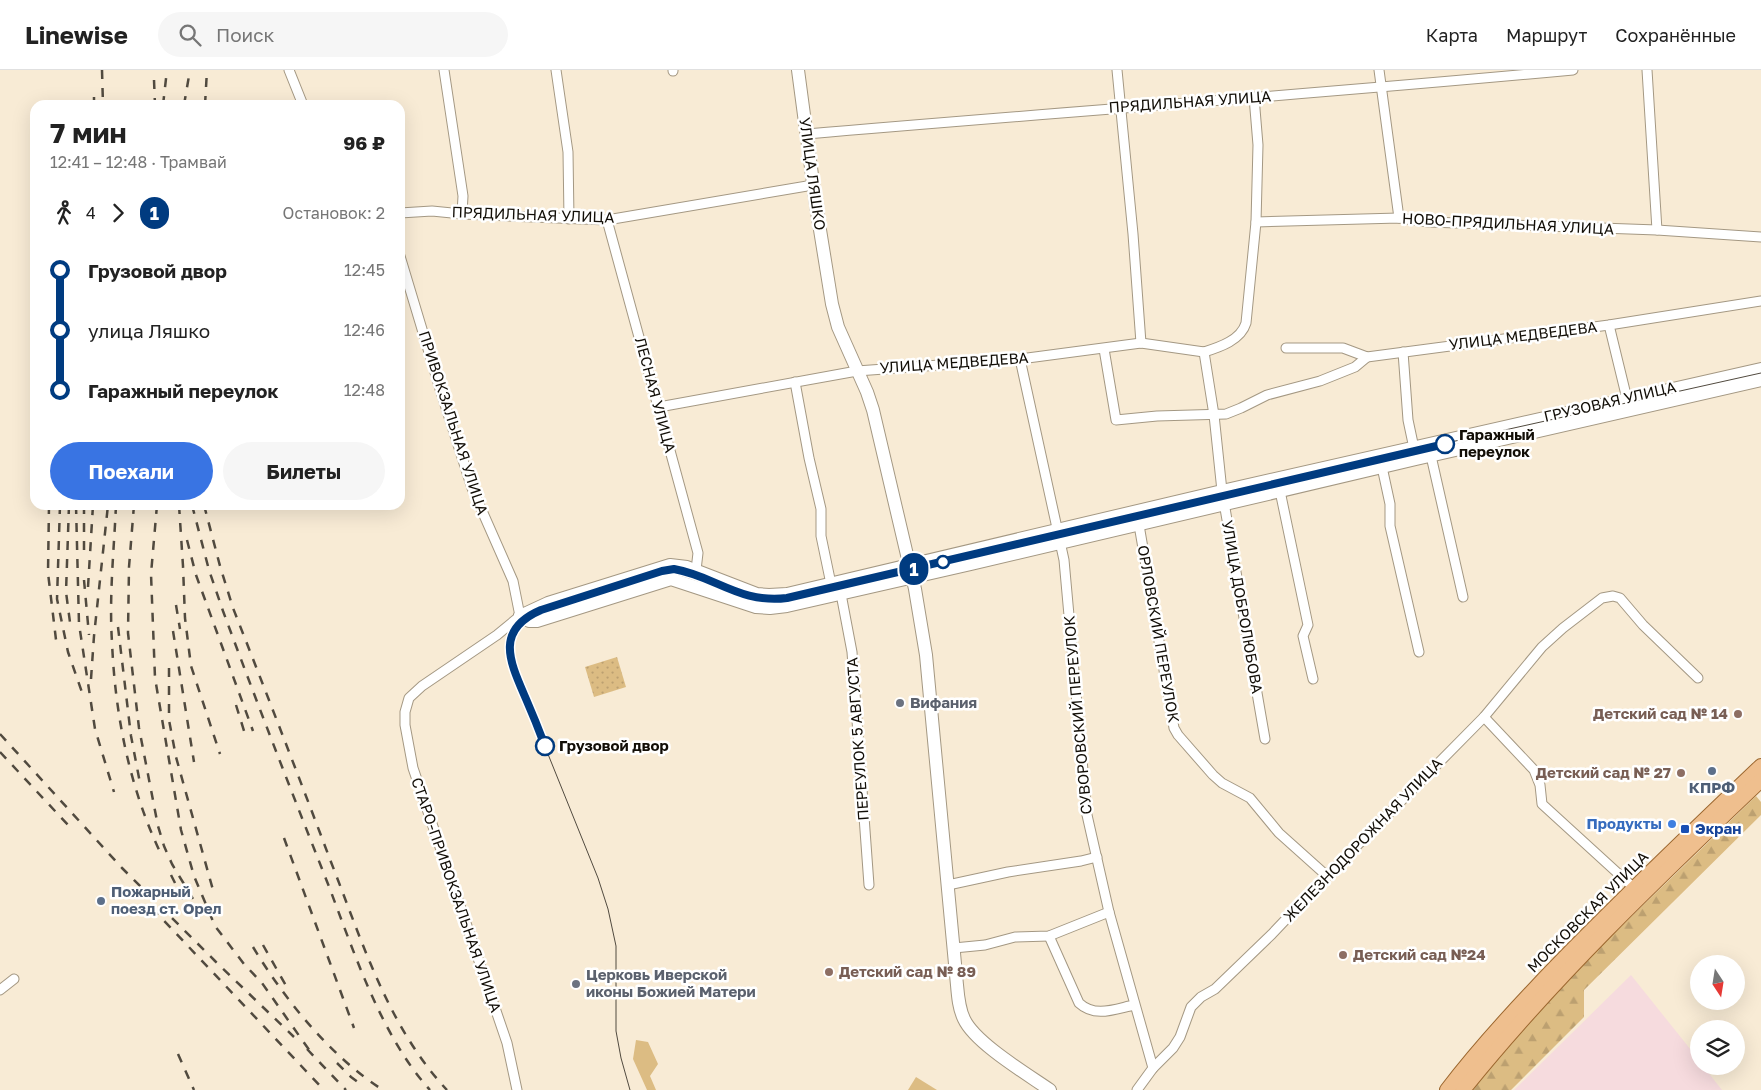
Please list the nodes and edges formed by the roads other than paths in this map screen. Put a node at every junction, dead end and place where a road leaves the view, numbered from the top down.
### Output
1 (289, 70) edge
2 (444, 70) edge
3 (556, 70) edge
4 (798, 70) edge
5 (1117, 70) edge
6 (1379, 70) edge
7 (1573, 70) edge
8 (1647, 70) edge
9 (1382, 88) junction
10 (1254, 97) junction
11 (301, 100) edge
12 (1120, 108) junction
13 (807, 134) junction
14 (813, 185) junction
15 (405, 213) edge
16 (462, 214) junction
17 (1399, 218) junction
18 (569, 219) junction
19 (607, 220) junction
20 (1256, 222) junction
21 (1657, 230) junction
22 (1761, 237) edge
23 (405, 273) edge
24 (1761, 301) edge
25 (1609, 325) junction
26 (1141, 344) junction
27 (1286, 348) dead end
28 (1104, 349) junction
29 (1204, 352) junction
30 (1403, 352) junction
31 (1367, 358) junction
32 (1020, 359) junction
33 (1761, 369) edge
34 (857, 371) junction
35 (1761, 380) edge
36 (795, 382) junction
37 (1628, 404) junction
38 (658, 407) junction
39 (1214, 415) junction
40 (1415, 453) junction
41 (1431, 456) junction
42 (1382, 467) junction
43 (1222, 490) junction
44 (1280, 491) junction
45 (1225, 504) junction
46 (1139, 525) junction
47 (1058, 529) junction
48 (1061, 543) junction
49 (696, 570) junction
50 (911, 572) junction
51 (831, 584) junction
52 (841, 594) junction
53 (1463, 597) dead end
54 (520, 616) junction
55 (1418, 652) dead end
56 (1698, 678) dead end
57 (1313, 679) dead end
58 (1484, 717) junction
59 (1265, 739) dead end
60 (1761, 766) edge
61 (1761, 780) edge
62 (1703, 828) junction
63 (1097, 857) junction
64 (1327, 876) junction
65 (869, 885) dead end
66 (948, 885) junction
67 (1634, 888) junction
68 (1109, 912) junction
69 (1049, 936) junction
70 (954, 948) junction
71 (14, 979) dead end
72 (0, 990) edge
73 (1134, 1004) junction
74 (1153, 1068) junction
75 (517, 1090) edge
76 (1050, 1090) edge
77 (1137, 1090) edge
78 (1447, 1090) edge
79 (1463, 1090) edge

1 - 11 street
2 - 16 street
3 - 18 street
4 - 13 street, УЛИЦА ЛЯШКО
5 - 12 street
6 - 9 street
7 - 9 street, ПРЯДИЛЬНАЯ УЛИЦА
8 - 21 street
9 - 10 street, ПРЯДИЛЬНАЯ УЛИЦА
9 - 17 street
10 - 12 street, ПРЯДИЛЬНАЯ УЛИЦА
10 - 20 street
12 - 13 street, ПРЯДИЛЬНАЯ УЛИЦА
12 - 26 street
13 - 14 street, УЛИЦА ЛЯШКО
14 - 19 street, ПРЯДИЛЬНАЯ УЛИЦА
14 - 34 street, УЛИЦА ЛЯШКО
15 - 16 street, ПРЯДИЛЬНАЯ УЛИЦА
16 - 18 street, ПРЯДИЛЬНАЯ УЛИЦА
17 - 20 street, НОВО-ПРЯДИЛЬНАЯ УЛИЦА
17 - 21 street, НОВО-ПРЯДИЛЬНАЯ УЛИЦА
18 - 19 street, ПРЯДИЛЬНАЯ УЛИЦА
19 - 38 street, ЛЕСНАЯ УЛИЦА
20 - 29 street
21 - 22 street, НОВО-ПРЯДИЛЬНАЯ УЛИЦА
23 - 54 street, ПРИВОКЗАЛЬНАЯ УЛИЦА
24 - 25 street, УЛИЦА МЕДВЕДЕВА
25 - 30 street, УЛИЦА МЕДВЕДЕВА
25 - 37 street
26 - 28 street, УЛИЦА МЕДВЕДЕВА
26 - 29 street, УЛИЦА МЕДВЕДЕВА
27 - 31 street
28 - 32 street, УЛИЦА МЕДВЕДЕВА
28 - 39 street
29 - 39 street, УЛИЦА ДОБРОЛЮБОВА
30 - 31 street, УЛИЦА МЕДВЕДЕВА
30 - 40 street
31 - 39 street
32 - 34 street, УЛИЦА МЕДВЕДЕВА
32 - 47 street, СУВОРОВСКИЙ ПЕРЕУЛОК
33 - 37 street, ГРУЗОВАЯ УЛИЦА
34 - 36 street, УЛИЦА МЕДВЕДЕВА
34 - 50 street, УЛИЦА ЛЯШКО
35 - 37 street, ГРУЗОВАЯ УЛИЦА
36 - 38 street, УЛИЦА МЕДВЕДЕВА
36 - 51 street
37 - 40 street, ГРУЗОВАЯ УЛИЦА
37 - 41 street, ГРУЗОВАЯ УЛИЦА
38 - 49 street, ЛЕСНАЯ УЛИЦА
39 - 43 street, УЛИЦА ДОБРОЛЮБОВА
40 - 41 street, ГРУЗОВАЯ УЛИЦА
40 - 42 street, ГРУЗОВАЯ УЛИЦА
40 - 43 street, ГРУЗОВАЯ УЛИЦА
41 - 53 street
42 - 44 street, ГРУЗОВАЯ УЛИЦА
42 - 55 street
43 - 45 street, УЛИЦА ДОБРОЛЮБОВА
43 - 47 street, ГРУЗОВАЯ УЛИЦА
44 - 45 street, ГРУЗОВАЯ УЛИЦА
44 - 57 street
45 - 46 street, ГРУЗОВАЯ УЛИЦА
45 - 59 street, УЛИЦА ДОБРОЛЮБОВА
46 - 48 street, ГРУЗОВАЯ УЛИЦА
46 - 64 street, ОРЛОВСКИЙ ПЕРЕУЛОК
47 - 48 street, СУВОРОВСКИЙ ПЕРЕУЛОК
47 - 50 street, ГРУЗОВАЯ УЛИЦА
48 - 50 street, ГРУЗОВАЯ УЛИЦА
48 - 63 street, СУВОРОВСКИЙ ПЕРЕУЛОК
49 - 51 street, ГРУЗОВАЯ УЛИЦА
49 - 54 street, ГРУЗОВАЯ УЛИЦА
50 - 51 street, ГРУЗОВАЯ УЛИЦА
50 - 52 street, ГРУЗОВАЯ УЛИЦА
50 - 66 street, УЛИЦА ЛЯШКО
52 - 54 street, ГРУЗОВАЯ УЛИЦА
52 - 65 street, ПЕРЕУЛОК 5 АВГУСТА
54 - 75 street, СТАРО-ПРИВОКЗАЛЬНАЯ УЛИЦА
56 - 58 street, ЖЕЛЕЗНОДОРОЖНАЯ УЛИЦА
58 - 64 street, ЖЕЛЕЗНОДОРОЖНАЯ УЛИЦА
58 - 67 street
60 - 62 main road, МОСКОВСКАЯ УЛИЦА
61 - 62 main road, МОСКОВСКАЯ УЛИЦА
62 - 67 main road, МОСКОВСКАЯ УЛИЦА
62 - 79 main road, МОСКОВСКАЯ УЛИЦА
63 - 66 street
63 - 68 street, СУВОРОВСКИЙ ПЕРЕУЛОК
64 - 74 street, ЖЕЛЕЗНОДОРОЖНАЯ УЛИЦА
66 - 70 street, УЛИЦА ЛЯШКО
67 - 78 main road, МОСКОВСКАЯ УЛИЦА
68 - 69 street
68 - 73 street, СУВОРОВСКИЙ ПЕРЕУЛОК
69 - 70 street
69 - 73 street
70 - 76 street, УЛИЦА ЛЯШКО
71 - 72 street
73 - 74 street, СУВОРОВСКИЙ ПЕРЕУЛОК
74 - 77 street, ЖЕЛЕЗНОДОРОЖНАЯ УЛИЦА

